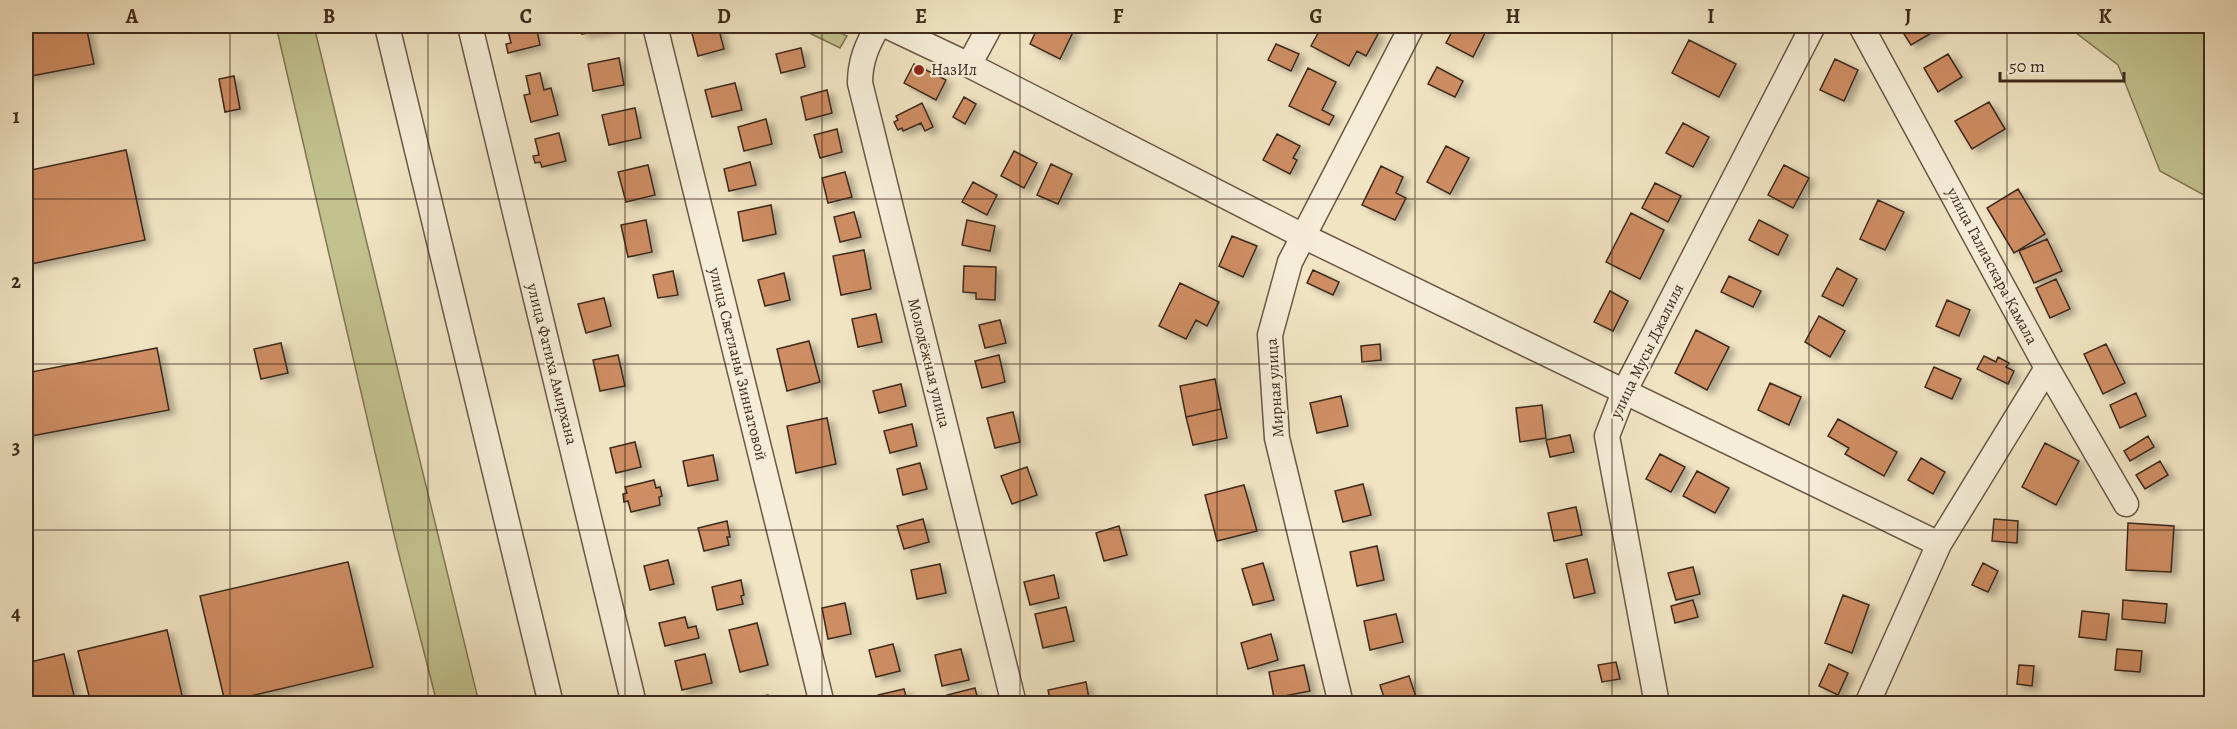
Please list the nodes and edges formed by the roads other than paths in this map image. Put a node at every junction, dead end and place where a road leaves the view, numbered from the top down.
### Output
1 (387, 26) edge
2 (470, 26) edge
3 (655, 26) edge
4 (878, 26) edge
5 (887, 26) edge
6 (990, 26) edge
7 (1412, 26) edge
8 (1813, 26) edge
9 (1861, 26) edge
10 (969, 65) junction
11 (1303, 236) junction
12 (2047, 368) junction
13 (1624, 392) junction
14 (2126, 504) dead end
15 (1939, 544) junction
16 (551, 704) edge
17 (634, 704) edge
18 (822, 704) edge
19 (1014, 704) edge
20 (1341, 704) edge
21 (1657, 704) edge
22 (1867, 704) edge

1 - 16 street
2 - 17 street, улица Фатиха Амирхана
3 - 18 street, улица Светланы Зиннатовой
4 - 19 street, Молодёжная улица
5 - 10 street
6 - 10 street
7 - 11 street, Мирная улица
8 - 13 street, улица Мусы Джалиля
9 - 12 street, улица Галиаскара Камала
10 - 11 street
11 - 13 street
11 - 20 street, Мирная улица
12 - 14 street, улица Галиаскара Камала
12 - 15 street
13 - 15 street
13 - 21 street, улица Мусы Джалиля
15 - 22 street

